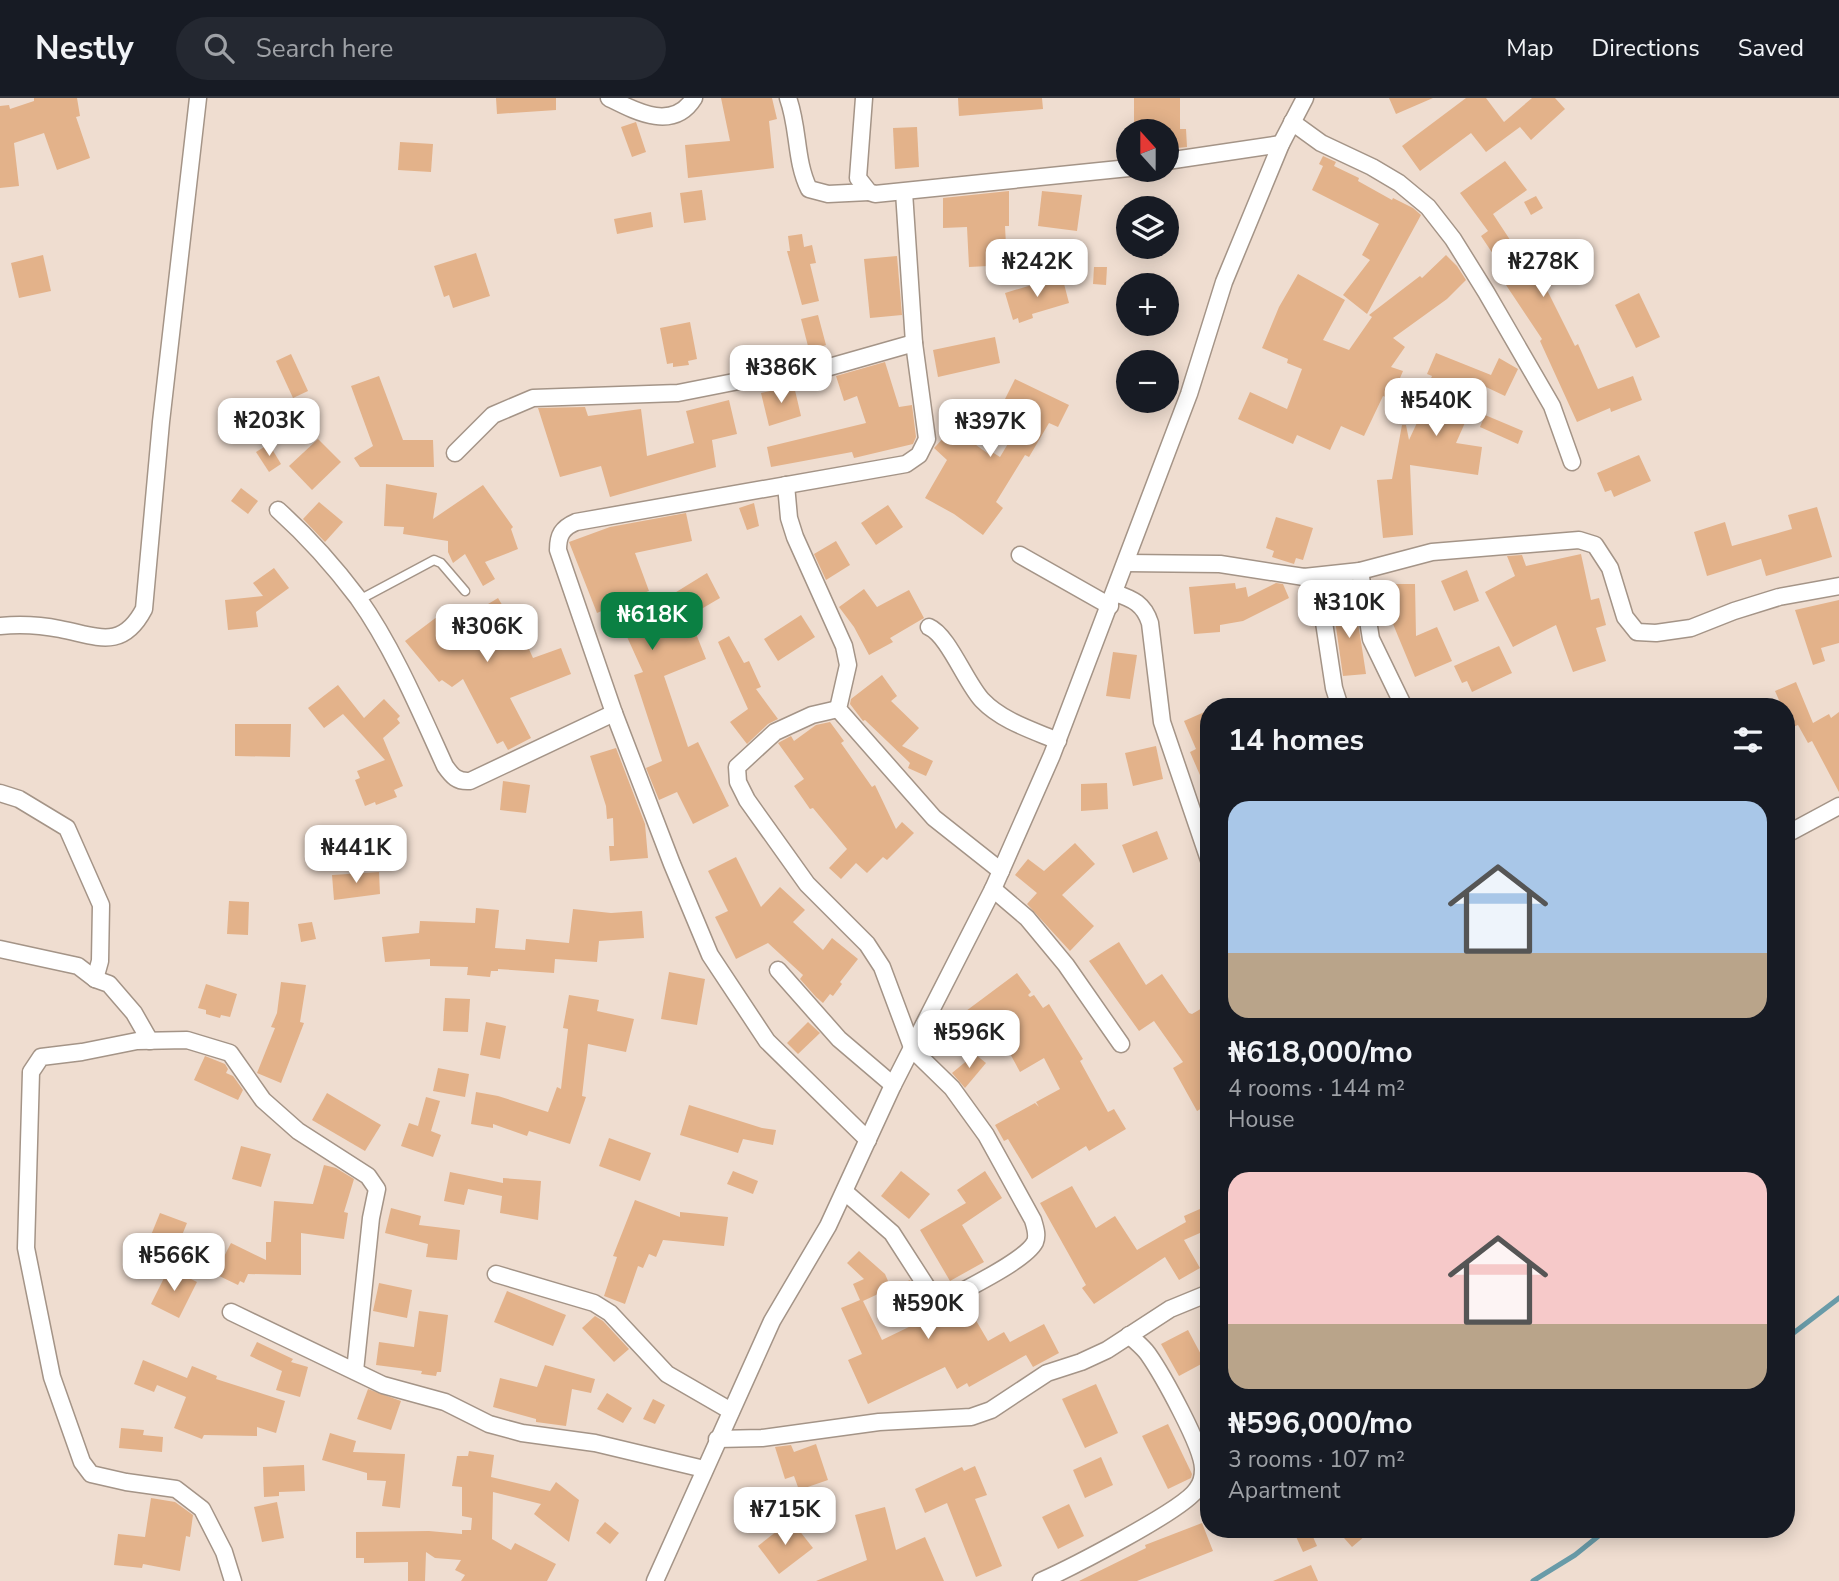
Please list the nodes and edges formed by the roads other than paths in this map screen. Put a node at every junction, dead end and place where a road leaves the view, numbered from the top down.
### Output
1 (198, 98) edge
2 (609, 98) edge
3 (694, 98) edge
4 (788, 98) edge
5 (864, 98) edge
6 (1305, 98) edge
7 (1292, 122) junction
8 (1281, 144) junction
9 (1180, 159) edge
10 (1116, 170) edge
11 (869, 192) junction
12 (904, 192) junction
13 (914, 343) junction
14 (455, 453) dead end
15 (1573, 462) dead end
16 (786, 485) junction
17 (278, 510) dead end
18 (1020, 555) dead end
19 (1126, 563) junction
20 (1360, 570) junction
21 (1304, 577) junction
22 (1839, 586) edge
23 (465, 591) dead end
24 (1112, 599) junction
25 (359, 600) junction
26 (0, 626) edge
27 (929, 627) dead end
28 (1337, 698) edge
29 (1400, 698) edge
30 (838, 709) junction
31 (614, 713) junction
32 (1058, 741) junction
33 (0, 793) edge
34 (1839, 806) edge
35 (1200, 830) edge
36 (1795, 830) edge
37 (1001, 871) junction
38 (993, 889) junction
39 (0, 949) edge
40 (778, 970) dead end
41 (95, 979) junction
42 (150, 1041) junction
43 (1121, 1044) dead end
44 (912, 1050) junction
45 (893, 1085) junction
46 (868, 1140) junction
47 (845, 1192) junction
48 (496, 1274) dead end
49 (1200, 1297) edge
50 (231, 1312) dead end
51 (1129, 1335) junction
52 (355, 1371) junction
53 (731, 1410) junction
54 (717, 1440) junction
55 (1200, 1454) edge
56 (704, 1469) junction
57 (1200, 1483) edge
58 (1045, 1580) edge
59 (233, 1581) edge
60 (655, 1581) edge

1 - 26 street
2 - 3 street
4 - 11 street
5 - 11 street
6 - 7 street
7 - 8 street
7 - 15 street
8 - 9 street
8 - 19 street
10 - 12 street
11 - 12 street
12 - 13 street
13 - 14 street
13 - 16 street
16 - 30 street
16 - 31 street
17 - 25 street
18 - 24 street
19 - 21 street
19 - 24 street
20 - 21 street
20 - 22 street
20 - 29 street
21 - 28 street
23 - 25 lane
24 - 32 street
24 - 35 street
25 - 31 street
27 - 32 street
30 - 37 street
30 - 44 street
31 - 46 street
32 - 37 street
33 - 41 street
34 - 36 street
37 - 38 street
38 - 43 street
38 - 44 street
39 - 41 street
40 - 45 street
41 - 42 street
42 - 52 street
42 - 59 street
44 - 45 street
44 - 47 street
45 - 46 street
46 - 47 street
47 - 53 street
48 - 53 street
49 - 51 street
50 - 52 street
51 - 54 street
51 - 55 street
52 - 56 street
53 - 54 street
54 - 56 street
56 - 60 street
57 - 58 street

